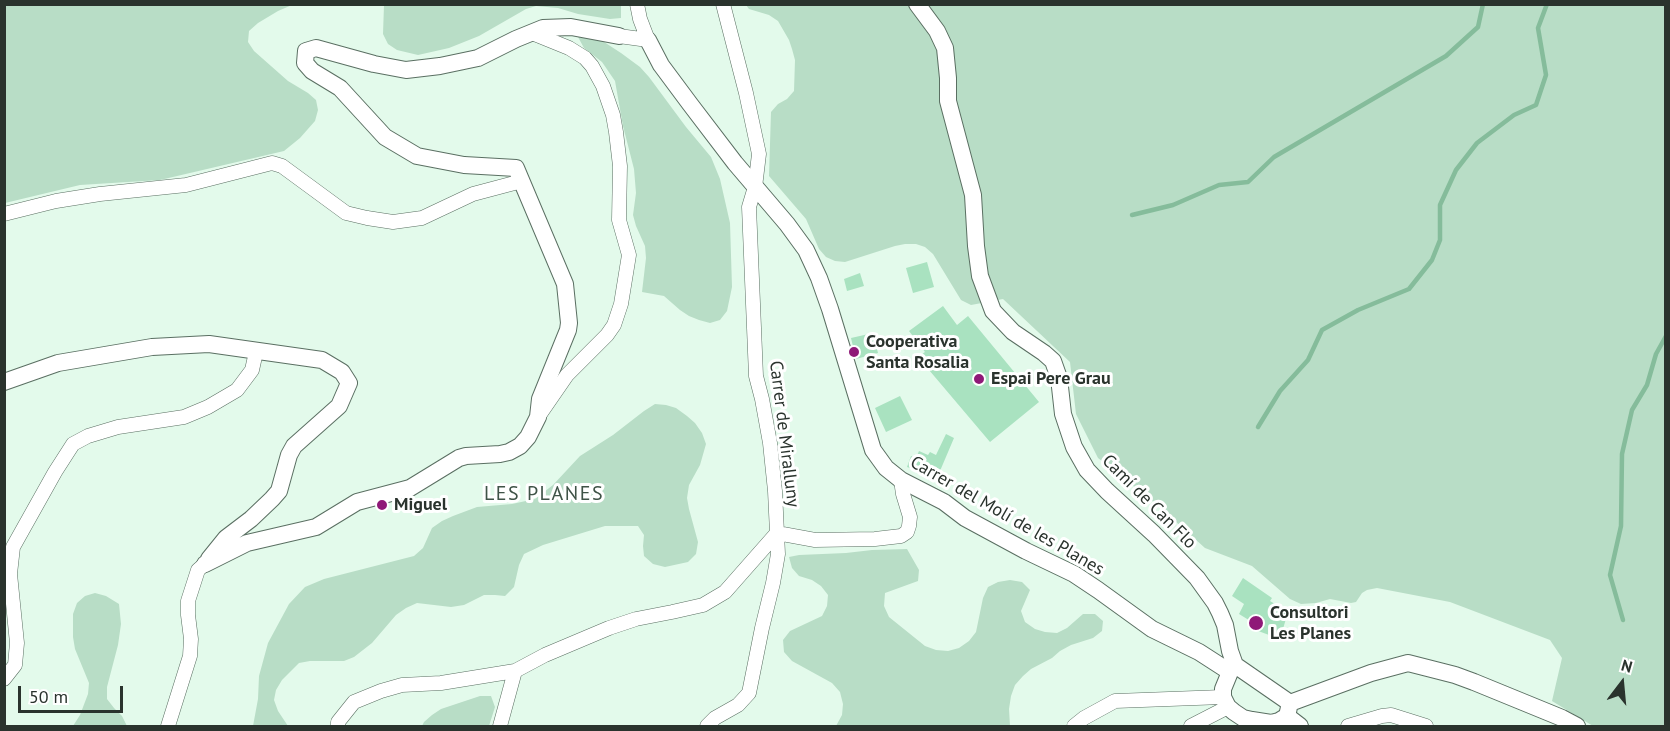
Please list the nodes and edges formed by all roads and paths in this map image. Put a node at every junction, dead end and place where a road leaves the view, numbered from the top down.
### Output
1 (637, 4) edge
2 (723, 4) edge
3 (917, 4) edge
4 (532, 33) junction
5 (619, 36) joint
6 (648, 40) junction
7 (522, 181) junction
8 (754, 191) junction
9 (4, 213) edge
10 (256, 352) junction
11 (4, 382) edge
12 (538, 417) junction
13 (901, 480) junction
14 (777, 533) junction
15 (205, 564) junction
16 (1233, 669) junction
17 (514, 671) junction
18 (4, 679) edge
19 (1225, 702) junction
20 (1280, 717) edge
21 (168, 726) edge
22 (338, 726) edge
23 (500, 726) edge
24 (707, 726) edge
25 (1074, 726) edge
26 (1191, 726) edge
27 (1300, 726) edge
28 (1348, 726) edge
29 (1426, 726) edge
30 (1577, 726) edge

1 - 6 street
2 - 8 street, Carrer de Miralluny
3 - 16 street, Camí de Can Flo
4 - 5 street
4 - 7 street
4 - 12 street
5 - 6 street
6 - 8 street, Carrer del Molí de les Planes
7 - 9 street
7 - 12 street
8 - 13 street, Carrer del Molí de les Planes
8 - 14 street, Carrer de Miralluny
10 - 11 street
10 - 15 street
10 - 18 street
12 - 15 street
13 - 14 street
13 - 16 street, Carrer del Molí de les Planes
14 - 17 street
14 - 24 street, Carrer de Miralluny
15 - 21 street
16 - 19 street
16 - 20 street, Carrer del Molí de les Planes
17 - 22 street
17 - 23 street
19 - 20 street
19 - 25 street
19 - 26 street
20 - 27 street, Carrer del Molí de les Planes
20 - 30 street
28 - 29 street

